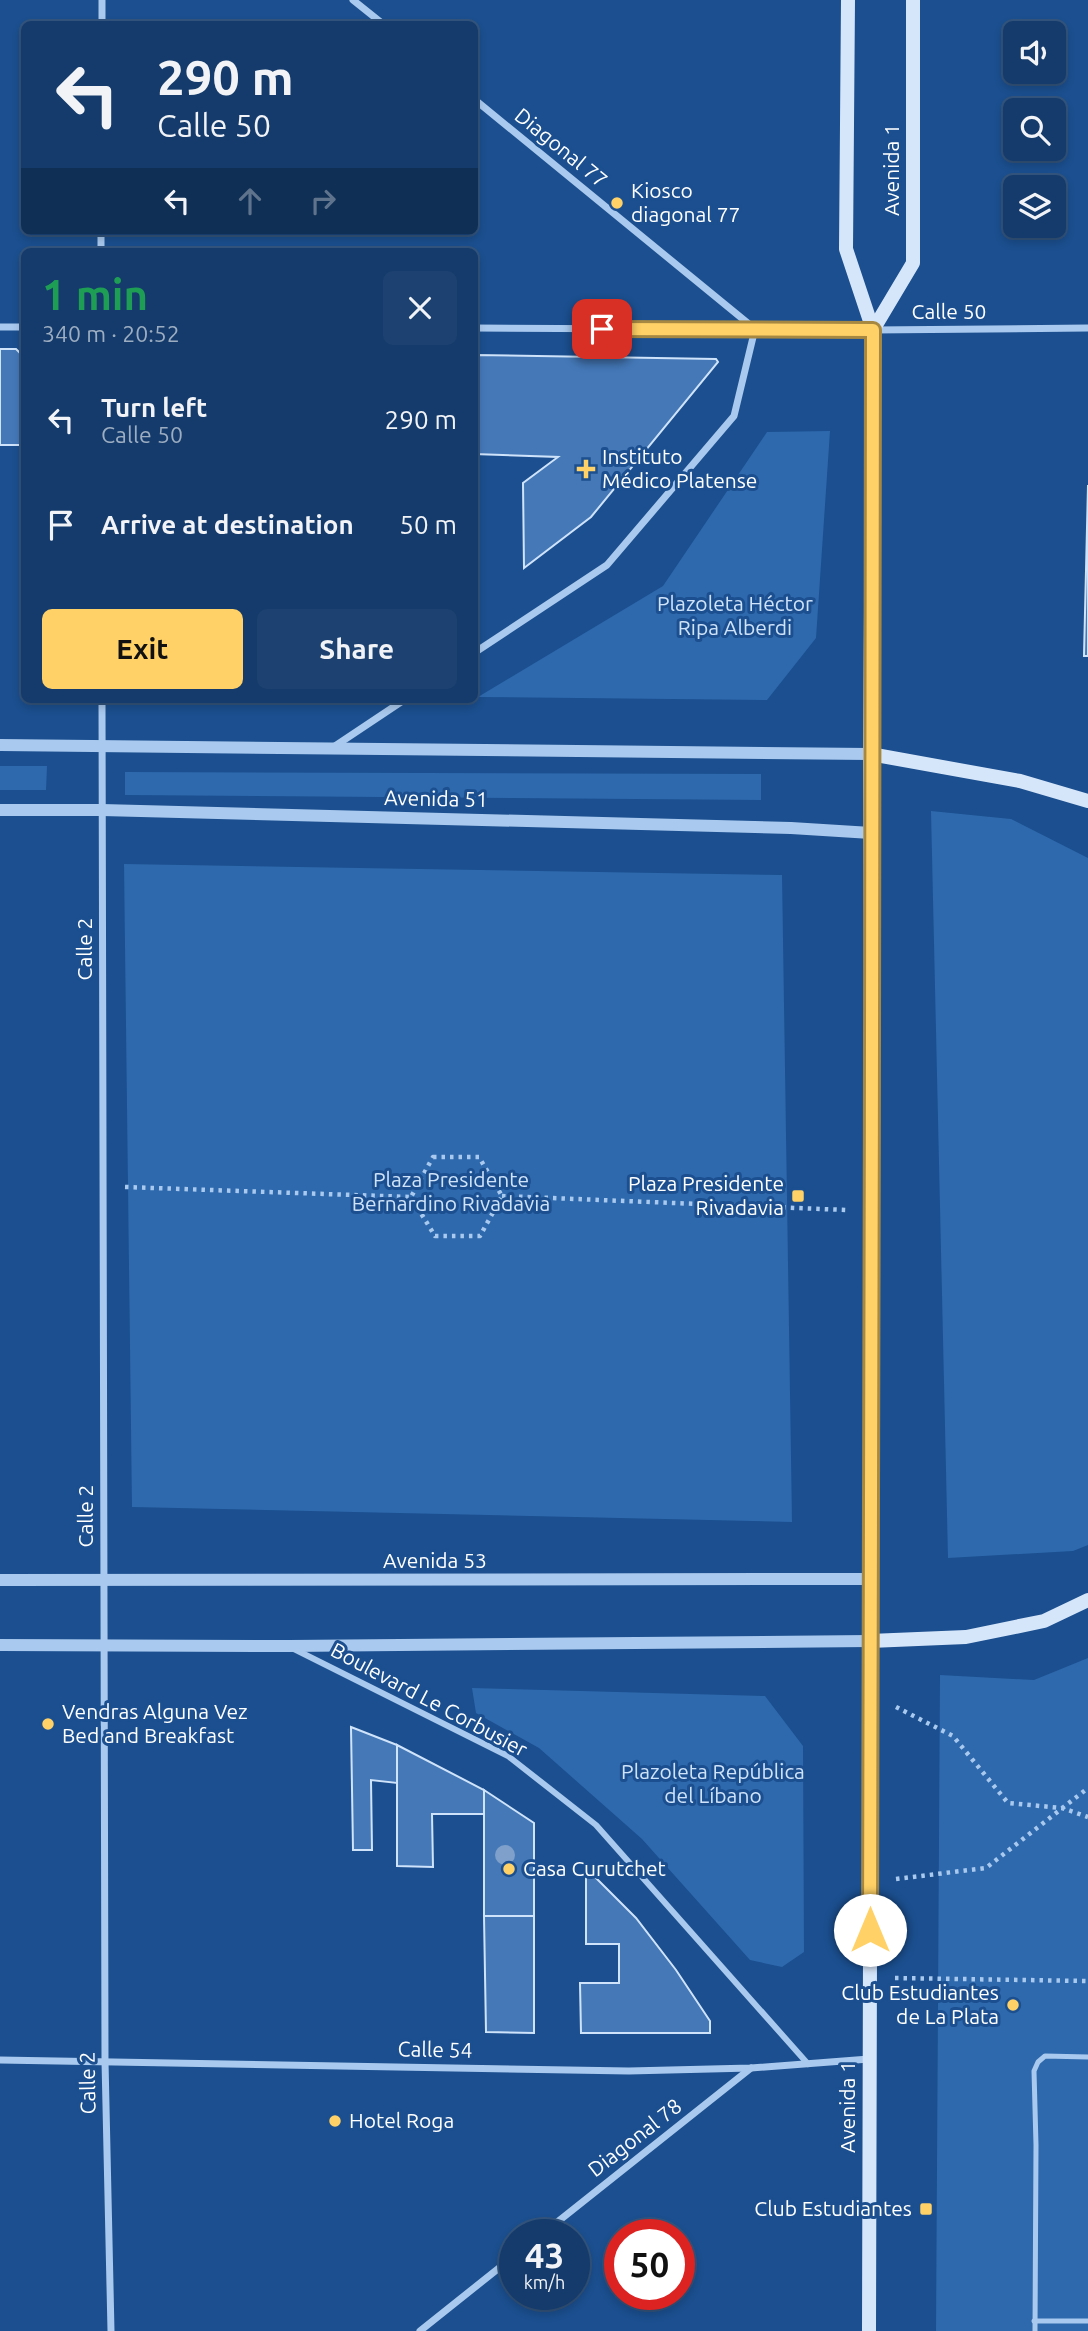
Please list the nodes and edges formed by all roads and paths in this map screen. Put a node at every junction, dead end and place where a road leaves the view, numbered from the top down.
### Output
1 (102, 0) edge
2 (353, 0) edge
3 (848, 0) edge
4 (913, 0) edge
5 (102, 21) edge
6 (379, 21) edge
7 (478, 102) edge
8 (0, 327) edge
9 (21, 327) edge
10 (478, 328) edge
11 (1088, 328) edge
12 (755, 329) junction
13 (873, 330) junction
14 (478, 650) edge
15 (102, 703) edge
16 (400, 703) edge
17 (0, 745) edge
18 (102, 746) junction
19 (331, 749) junction
20 (870, 754) junction
21 (1088, 802) edge
22 (0, 810) edge
23 (102, 810) junction
24 (871, 833) junction
25 (103, 1186) junction
26 (502, 1196) junction
27 (411, 1197) junction
28 (872, 1211) junction
29 (870, 1579) junction
30 (0, 1580) edge
31 (104, 1581) junction
32 (1088, 1600) edge
33 (870, 1640) junction
34 (0, 1645) edge
35 (104, 1645) junction
36 (289, 1646) junction
37 (870, 1694) junction
38 (1088, 1788) edge
39 (1062, 1808) junction
40 (1088, 1817) edge
41 (870, 1882) junction
42 (870, 1978) junction
43 (1088, 1981) edge
44 (1088, 2056) edge
45 (869, 2059) junction
46 (0, 2060) edge
47 (105, 2061) junction
48 (808, 2064) junction
49 (751, 2068) junction
50 (561, 2219) edge
51 (499, 2268) edge
52 (1034, 2321) junction
53 (1088, 2321) edge
54 (111, 2331) edge
55 (420, 2331) edge
56 (869, 2331) edge
57 (1035, 2331) edge

1 - 5 street
2 - 6 street
3 - 13 main road, Avenida 1
4 - 13 main road, Avenida 1
7 - 12 street, Diagonal 77
8 - 9 street
10 - 12 street, Calle 50
11 - 13 street, Calle 50
12 - 13 street, Calle 50
12 - 14 street
13 - 20 main road, Avenida 1
15 - 18 street, Calle 2
16 - 19 street
17 - 18 street
18 - 19 street
18 - 23 street, Calle 2
19 - 20 street
20 - 21 main road
20 - 24 main road, Avenida 1
22 - 23 street, Avenida 51
23 - 24 street, Avenida 51
23 - 25 street, Calle 2
24 - 28 main road, Avenida 1
25 - 27 path
25 - 31 street, Calle 2
26 - 27 path
26 - 27 path
26 - 28 path
28 - 29 main road, Avenida 1
29 - 31 street, Avenida 53
29 - 33 main road, Avenida 1
30 - 31 street, Avenida 53
31 - 35 street, Calle 2
32 - 33 main road
33 - 36 street
33 - 37 main road, Avenida 1
34 - 35 street
35 - 36 street
35 - 47 street, Calle 2
36 - 48 street, Boulevard Le Corbusier
37 - 39 path
37 - 41 main road, Avenida 1
38 - 39 path
39 - 40 path
39 - 41 path
41 - 42 main road, Avenida 1
42 - 43 path
42 - 45 main road, Avenida 1
44 - 52 lane
45 - 48 street, Calle 54
45 - 56 main road, Avenida 1
46 - 47 street, Calle 54
47 - 49 street, Calle 54
47 - 54 street, Calle 2
48 - 49 street, Calle 54
49 - 50 street, Diagonal 78
51 - 55 street
52 - 53 lane
52 - 57 lane

